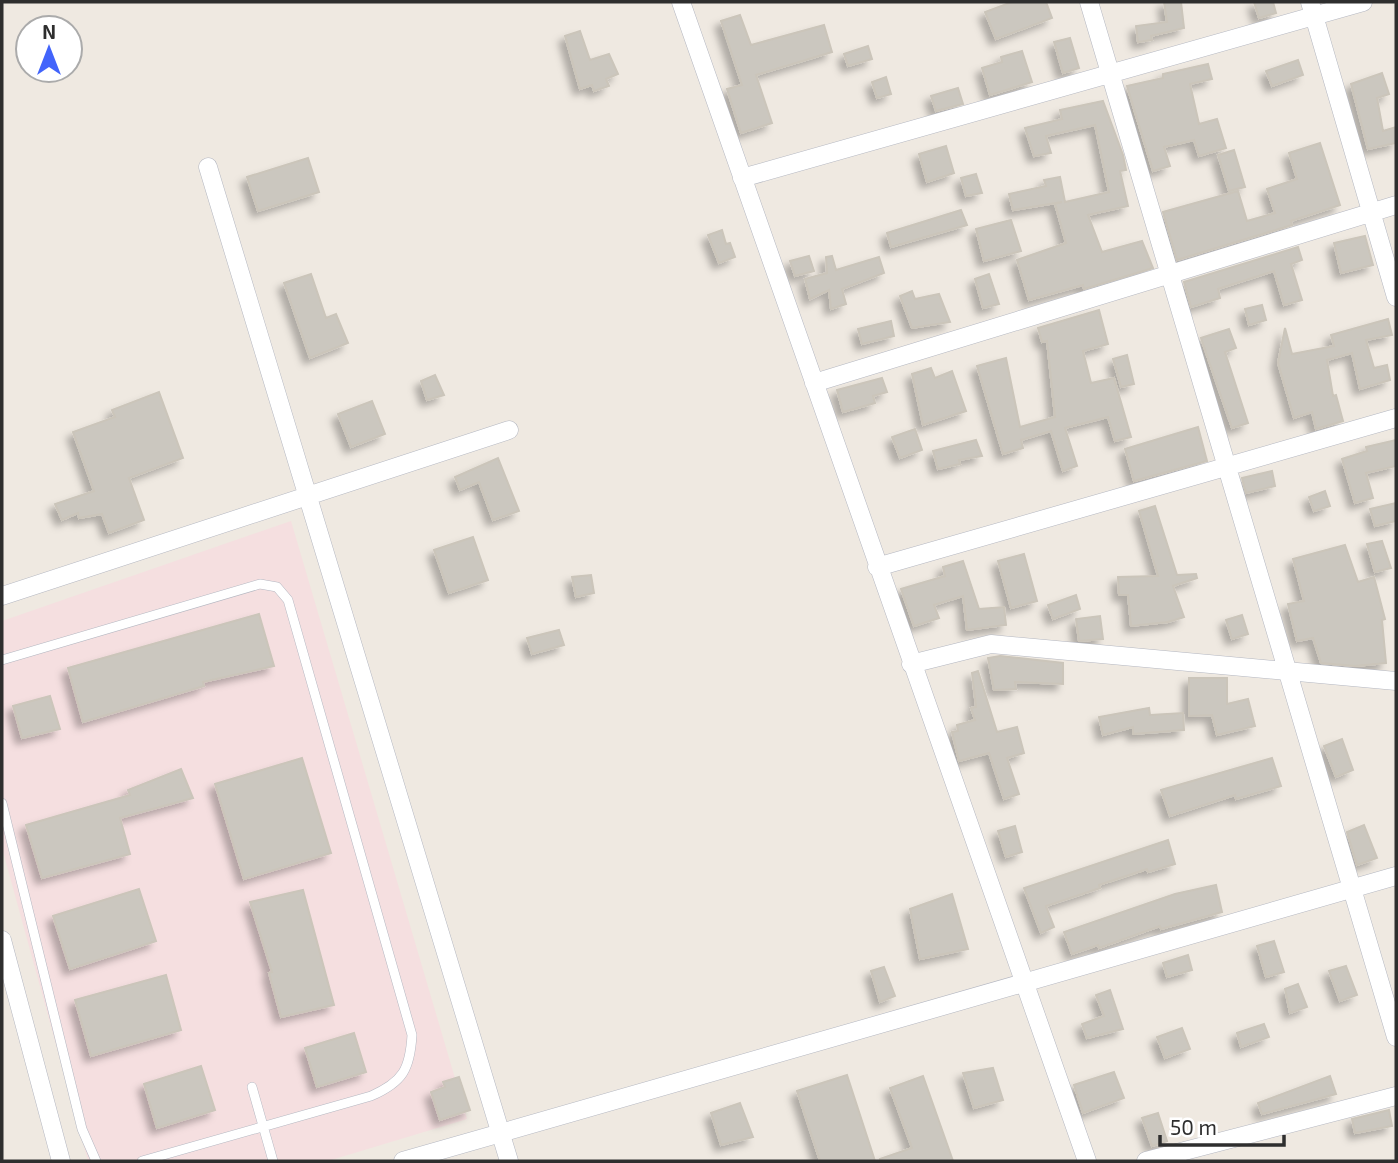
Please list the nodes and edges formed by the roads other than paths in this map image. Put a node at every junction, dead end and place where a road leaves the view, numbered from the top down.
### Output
1 (681, 2) edge
2 (1089, 2) edge
3 (1363, 2) edge
4 (1312, 9) edge
5 (1110, 74) junction
6 (208, 167) dead end
7 (742, 178) junction
8 (1396, 205) edge
9 (1372, 212) junction
10 (1170, 274) junction
11 (1396, 297) edge
12 (814, 383) junction
13 (1396, 418) edge
14 (509, 430) dead end
15 (1227, 467) junction
16 (307, 496) junction
17 (877, 567) junction
18 (2, 596) edge
19 (2, 660) edge
20 (911, 664) junction
21 (1287, 670) junction
22 (1396, 681) edge
23 (2, 803) edge
24 (1396, 876) edge
25 (1352, 889) junction
26 (2, 940) edge
27 (1023, 984) junction
28 (1396, 1037) edge
29 (252, 1087) dead end
30 (1396, 1096) edge
31 (263, 1127) junction
32 (500, 1133) junction
33 (61, 1161) edge
34 (96, 1161) edge
35 (142, 1161) edge
36 (273, 1161) edge
37 (403, 1161) edge
38 (509, 1161) edge
39 (1087, 1161) edge
40 (1146, 1161) edge

1 - 7 street
2 - 5 street
3 - 4 street
4 - 5 street
4 - 9 street
5 - 7 street
5 - 10 street
6 - 16 street
7 - 12 street
8 - 9 street
9 - 10 street
9 - 11 street
10 - 12 street
10 - 15 street
12 - 17 street
13 - 15 street
14 - 16 street
15 - 17 street
15 - 21 street
16 - 18 street
16 - 32 street
17 - 20 street
19 - 31 lane
20 - 21 street
20 - 27 street
21 - 22 street
21 - 25 street
23 - 34 lane
24 - 25 street
25 - 27 street
25 - 28 street
26 - 33 street
27 - 32 street
27 - 39 street
29 - 31 lane
30 - 40 street
31 - 35 lane
31 - 36 lane
32 - 37 street
32 - 38 street

